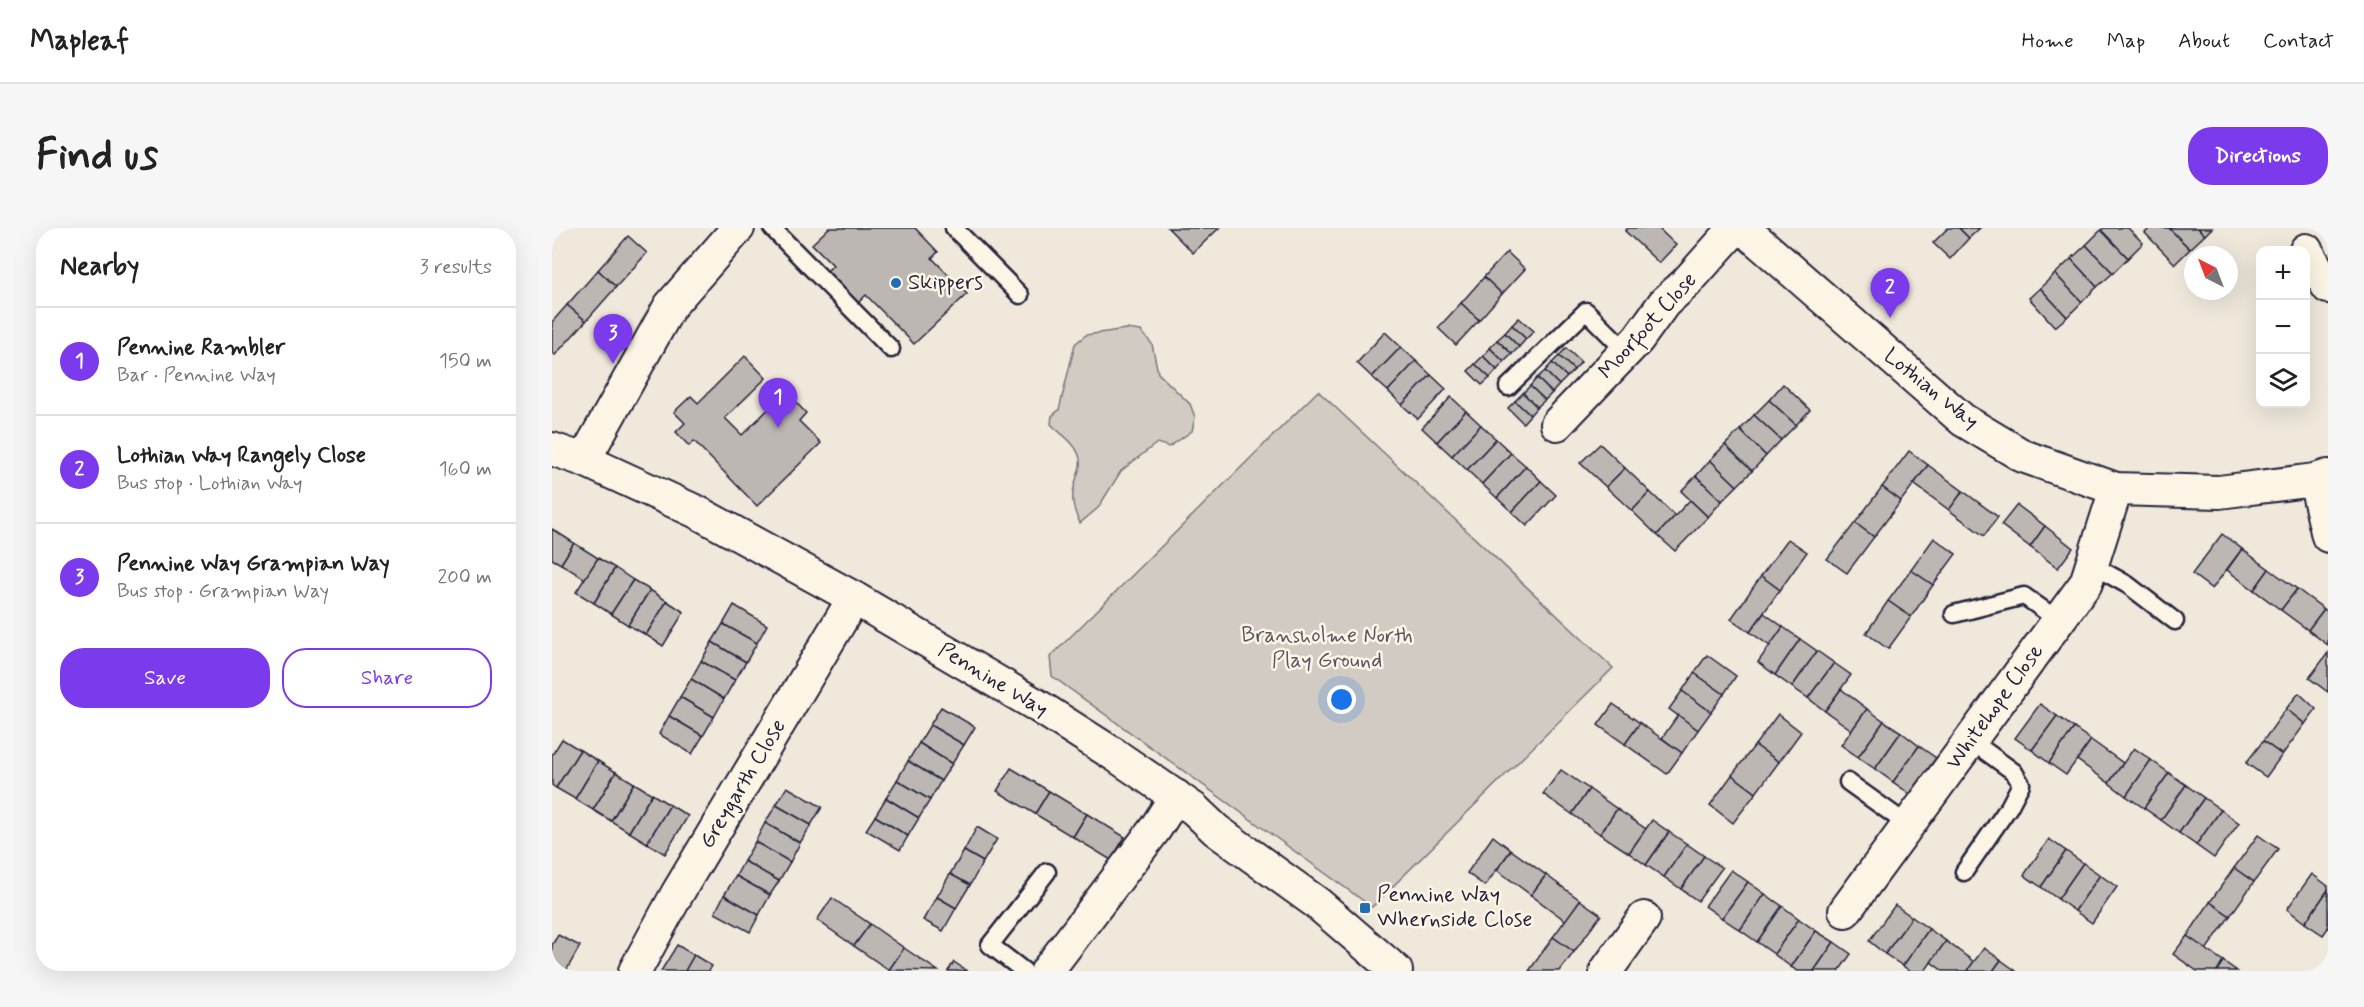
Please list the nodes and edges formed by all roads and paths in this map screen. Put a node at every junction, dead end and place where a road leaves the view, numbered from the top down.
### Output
1 (738, 228) edge
2 (772, 228) edge
3 (954, 228) edge
4 (1741, 228) edge
5 (2310, 257) edge
6 (2328, 287) edge
7 (1020, 295) dead end
8 (891, 349) dead end
9 (1626, 352) junction
10 (1508, 387) dead end
11 (1557, 424) dead end
12 (552, 449) edge
13 (584, 460) junction
14 (2322, 478) edge
15 (2115, 489) junction
16 (2328, 536) edge
17 (2092, 565) junction
18 (854, 598) junction
19 (1954, 614) dead end
20 (2058, 620) junction
21 (2175, 621) dead end
22 (1970, 740) junction
23 (1848, 782) dead end
24 (1176, 796) junction
25 (1908, 825) junction
26 (1047, 872) dead end
27 (1964, 872) dead end
28 (1845, 911) dead end
29 (1644, 918) dead end
30 (634, 971) edge
31 (1024, 971) edge
32 (1047, 971) edge
33 (1396, 971) edge
34 (1606, 971) edge

1 - 13 street
2 - 8 lane
3 - 7 lane
4 - 9 street, Moorfoot Close
4 - 15 street, Lothian Way
5 - 6 street
9 - 10 lane
9 - 11 street, Moorfoot Close
12 - 13 street, Pennine Way
13 - 18 street, Pennine Way
14 - 15 street, Lothian Way
14 - 16 street
15 - 17 street, Whitehope Close
17 - 20 street, Whitehope Close
17 - 21 lane
18 - 24 street, Pennine Way
18 - 30 street, Greygarth Close
19 - 20 lane
20 - 22 street, Whitehope Close
22 - 25 street, Whitehope Close
22 - 27 lane
23 - 25 lane
24 - 32 street
24 - 33 street, Pennine Way
25 - 28 street, Whitehope Close
26 - 31 lane
29 - 34 street

